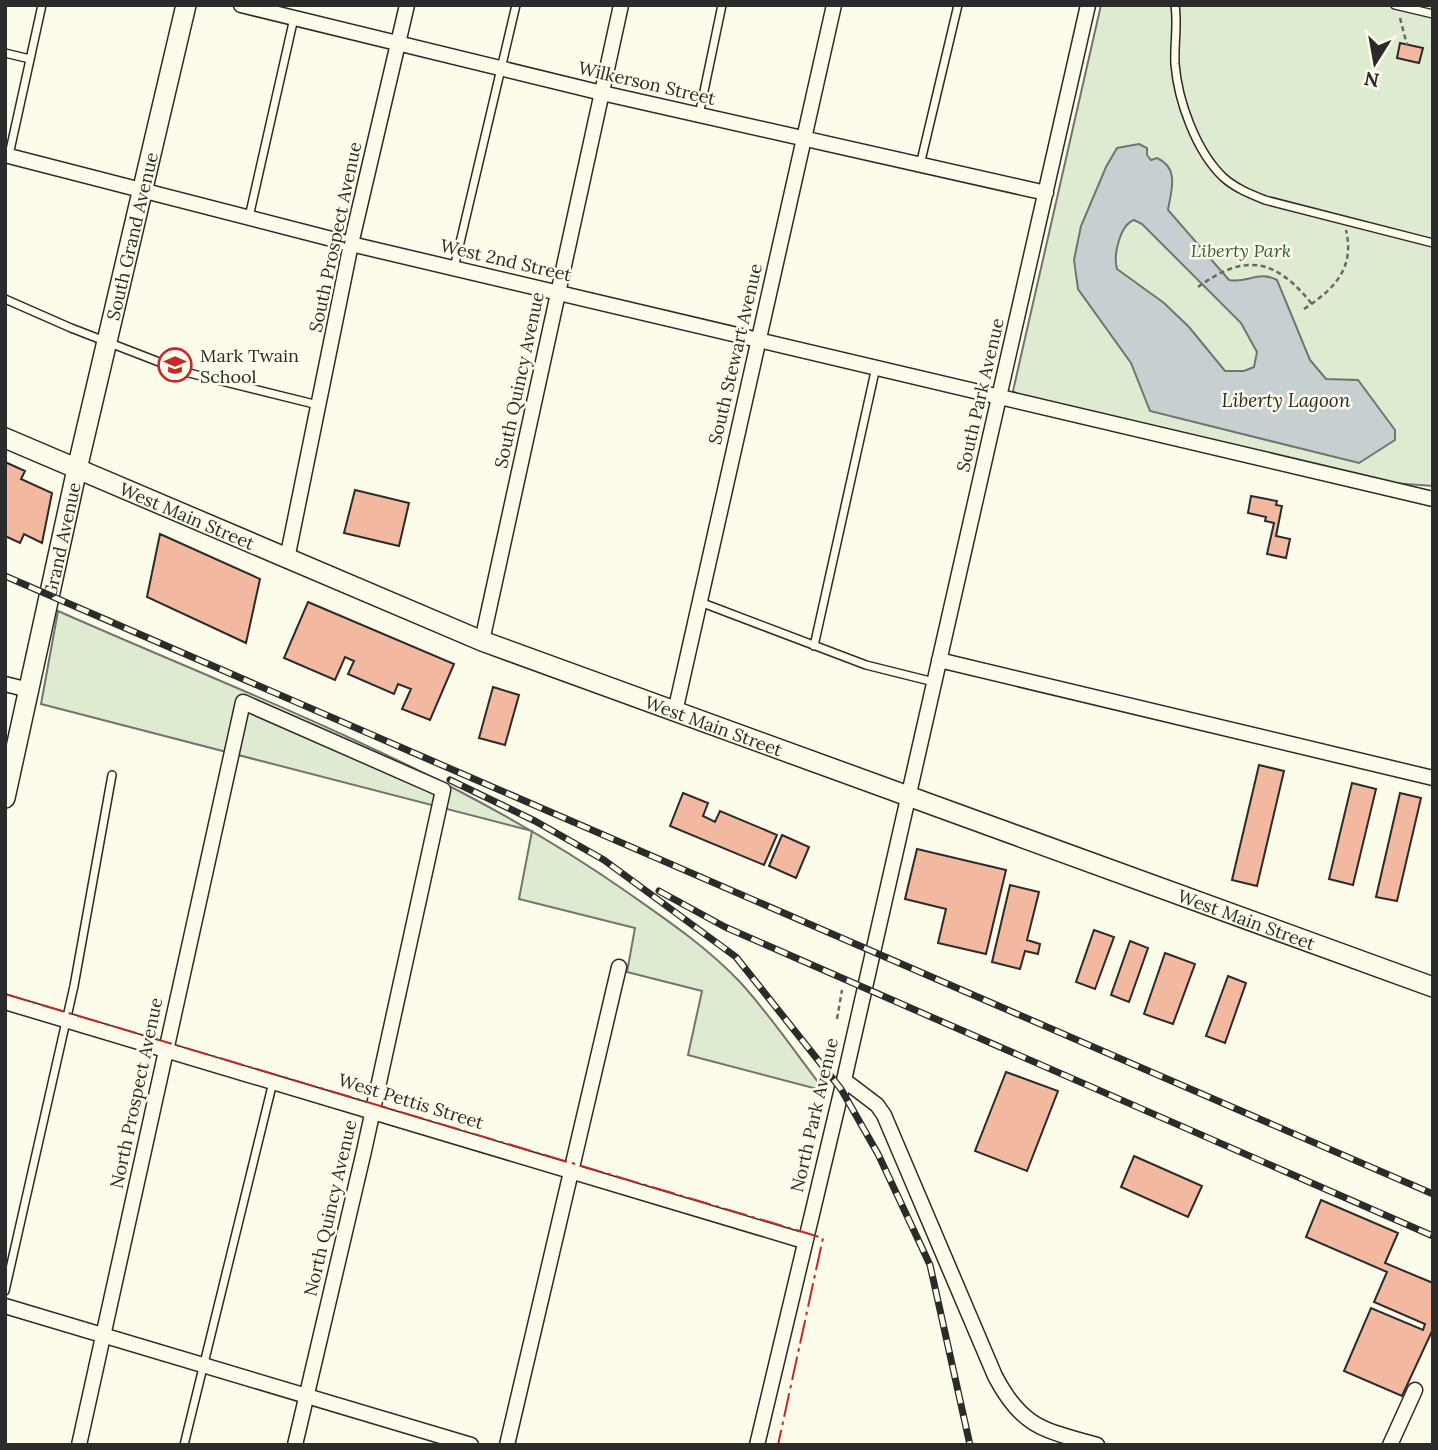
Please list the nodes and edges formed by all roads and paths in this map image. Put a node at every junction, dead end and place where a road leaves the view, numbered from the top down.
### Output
1 (42, 5) edge
2 (186, 5) edge
3 (241, 5) edge
4 (407, 5) edge
5 (516, 5) edge
6 (621, 5) edge
7 (722, 5) edge
8 (834, 5) edge
9 (958, 5) edge
10 (1175, 5) edge
11 (1084, 6) edge
12 (1396, 6) edge
13 (1433, 14) edge
14 (295, 18) junction
15 (398, 43) junction
16 (1407, 45) dead end
17 (5, 53) edge
18 (30, 59) junction
19 (501, 68) junction
20 (602, 93) junction
21 (698, 115) junction
22 (806, 139) junction
23 (7, 156) edge
24 (920, 165) junction
25 (144, 190) junction
26 (1046, 193) junction
27 (249, 217) junction
28 (1343, 220) junction
29 (1433, 243) edge
30 (351, 244) junction
31 (454, 268) junction
32 (1198, 287) dead end
33 (558, 292) junction
34 (5, 299) edge
35 (1312, 303) junction
36 (1304, 309) dead end
37 (758, 339) junction
38 (107, 342) junction
39 (876, 367) junction
40 (1000, 396) junction
41 (318, 405) junction
42 (5, 438) edge
43 (77, 469) junction
44 (1433, 499) edge
45 (287, 559) junction
46 (699, 602) junction
47 (482, 640) junction
48 (814, 646) junction
49 (939, 660) junction
50 (934, 682) junction
51 (5, 684) edge
52 (29, 690) junction
53 (675, 712) junction
54 (335, 742) joint
55 (112, 775) dead end
56 (1433, 778) edge
57 (908, 794) junction
58 (5, 798) edge
59 (619, 967) dead end
60 (1433, 987) edge
61 (842, 990) dead end
62 (5, 1002) edge
63 (66, 1019) junction
64 (837, 1019) dead end
65 (166, 1048) junction
66 (273, 1080) junction
67 (844, 1080) junction
68 (373, 1110) junction
69 (572, 1170) junction
70 (804, 1241) junction
71 (5, 1291) edge
72 (5, 1306) edge
73 (104, 1335) junction
74 (202, 1364) junction
75 (1415, 1390) dead end
76 (306, 1395) junction
77 (79, 1445) edge
78 (184, 1445) edge
79 (295, 1445) edge
80 (471, 1445) edge
81 (507, 1445) edge
82 (757, 1445) edge
83 (1097, 1445) edge
84 (1390, 1445) edge

1 - 18 lane
2 - 25 main road, South Grand Avenue
3 - 14 street, Wilkerson Street
4 - 15 street, South Prospect Avenue
5 - 19 lane
6 - 20 street, South Quincy Avenue
7 - 21 lane
8 - 22 street, South Stewart Avenue
9 - 24 lane
10 - 28 lane
11 - 26 street, South Park Avenue
12 - 13 lane
12 - 16 path
14 - 15 street, Wilkerson Street
14 - 27 lane
15 - 19 street, Wilkerson Street
15 - 30 street, South Prospect Avenue
17 - 18 lane
18 - 23 lane
19 - 20 street, Wilkerson Street
19 - 31 lane
20 - 21 street, Wilkerson Street
20 - 33 street, South Quincy Avenue
21 - 22 street, Wilkerson Street
22 - 24 street, Wilkerson Street
22 - 37 street, South Stewart Avenue
23 - 25 street, West 2nd Street
24 - 26 street, Wilkerson Street
25 - 27 street, West 2nd Street
25 - 38 main road, South Grand Avenue
26 - 40 street, South Park Avenue
27 - 30 street, West 2nd Street
28 - 29 lane
28 - 35 path
30 - 31 street, West 2nd Street
30 - 41 street, South Prospect Avenue
31 - 33 street, West 2nd Street
32 - 35 path
33 - 37 street, West 2nd Street
33 - 47 street, South Quincy Avenue
34 - 38 lane
35 - 36 path
37 - 39 street, West 2nd Street
37 - 46 street, South Stewart Avenue
38 - 41 lane
38 - 43 main road, South Grand Avenue
39 - 40 street, West 2nd Street
39 - 48 lane
40 - 44 street, West 2nd Street
40 - 49 street, South Park Avenue
41 - 45 street, South Prospect Avenue
42 - 43 main road, West Main Street
43 - 45 main road, West Main Street
43 - 52 main road, Grand Avenue
45 - 47 main road, West Main Street
46 - 48 lane
46 - 53 street, South Stewart Avenue
47 - 53 main road, West Main Street
48 - 50 lane
49 - 50 street, South Park Avenue
49 - 56 street
50 - 57 street, South Park Avenue
51 - 52 street
52 - 58 main road, Grand Avenue
53 - 57 main road, West Main Street
54 - 65 street, North Prospect Avenue
54 - 68 street, North Quincy Avenue
55 - 63 lane
57 - 60 main road, West Main Street
57 - 67 street, North Park Avenue
59 - 69 street
61 - 64 path
62 - 63 street, West Pettis Street
63 - 65 street, West Pettis Street
63 - 71 lane
65 - 66 street, West Pettis Street
65 - 73 street, North Prospect Avenue
66 - 68 street, West Pettis Street
66 - 74 lane
67 - 70 street, North Park Avenue
67 - 83 street
68 - 69 street, West Pettis Street
68 - 76 street, North Quincy Avenue
69 - 70 street, West Pettis Street
69 - 81 street
70 - 82 street, North Park Avenue
72 - 73 street
73 - 74 street
73 - 77 street, North Prospect Avenue
74 - 76 street
74 - 78 lane
75 - 84 street
76 - 79 street, North Quincy Avenue
76 - 80 street

